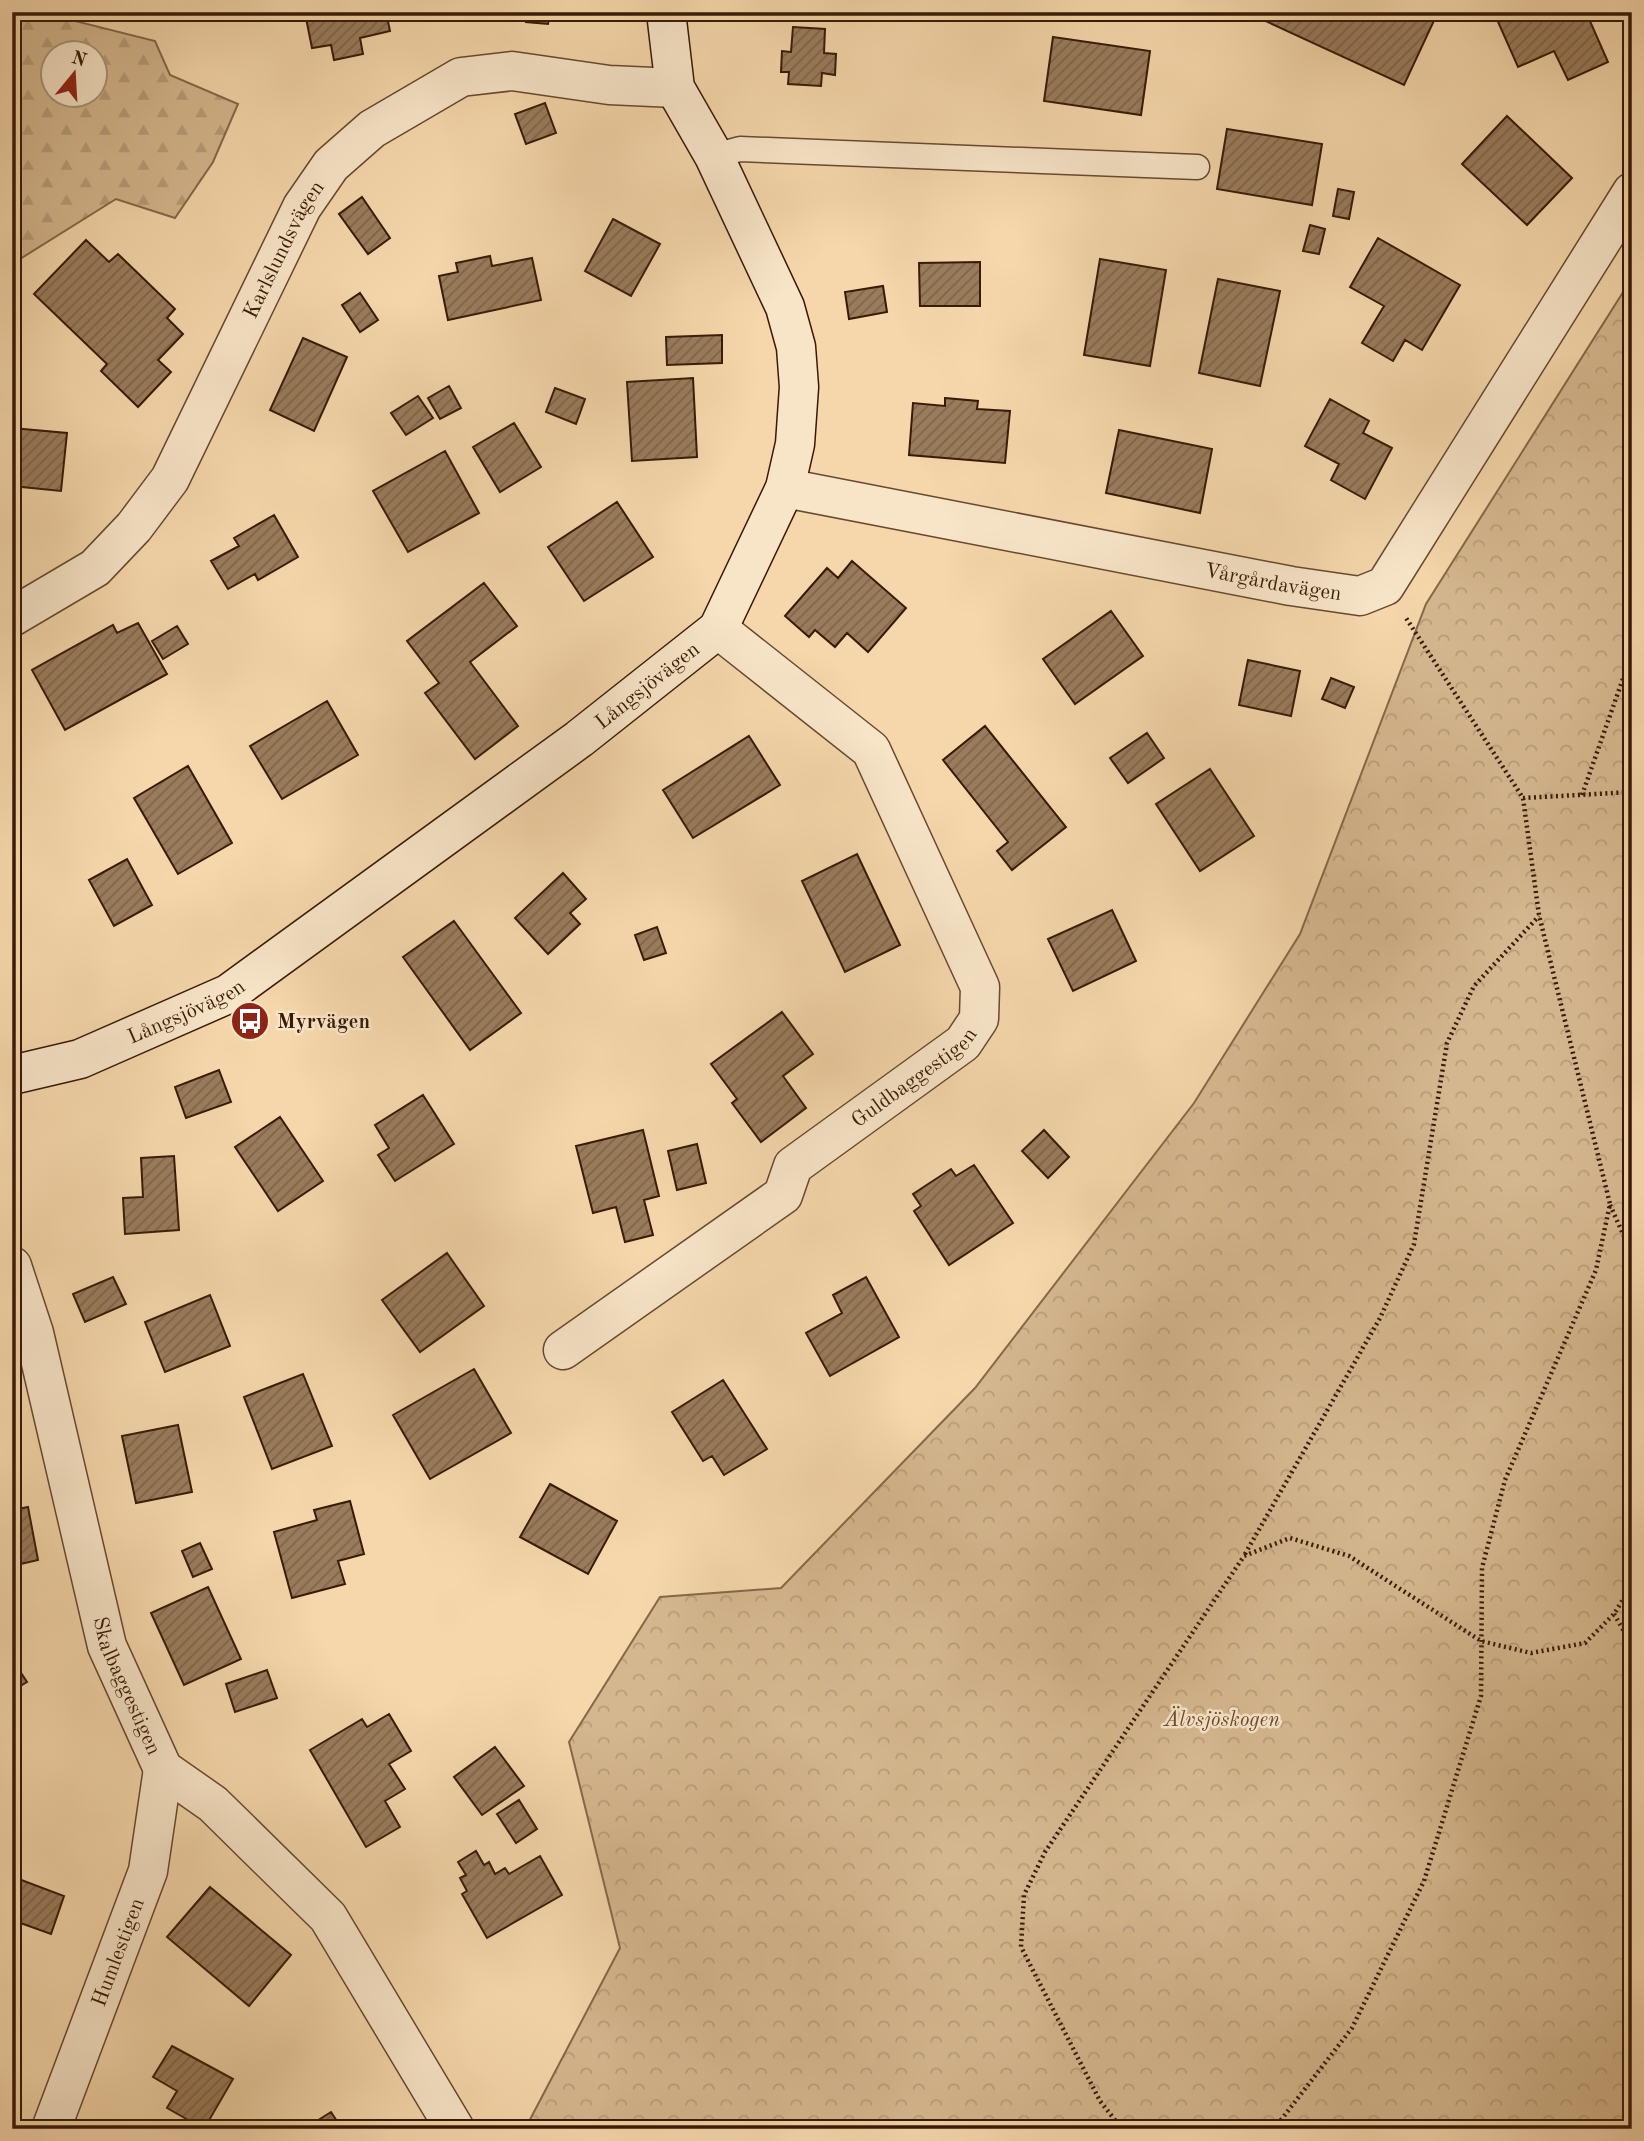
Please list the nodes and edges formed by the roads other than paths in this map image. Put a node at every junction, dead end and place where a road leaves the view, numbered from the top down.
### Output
1 (666, 12) edge
2 (675, 88) junction
3 (714, 156) junction
4 (1197, 167) dead end
5 (1632, 192) edge
6 (785, 488) junction
7 (12, 617) edge
8 (718, 629) junction
9 (12, 1074) edge
10 (12, 1266) edge
11 (563, 1350) dead end
12 (163, 1769) junction
13 (51, 2129) edge
14 (455, 2129) edge

1 - 2 street, Långsjövägen
2 - 3 street, Långsjövägen
2 - 7 street, Karlslundsvägen
3 - 4 lane
3 - 6 street, Långsjövägen
5 - 6 street, Vårgårdavägen
6 - 8 street, Långsjövägen
8 - 9 street, Långsjövägen
8 - 11 street, Guldbaggestigen
10 - 12 street, Skalbaggestigen
12 - 13 street, Humlestigen
12 - 14 street, Skalbaggestigen

